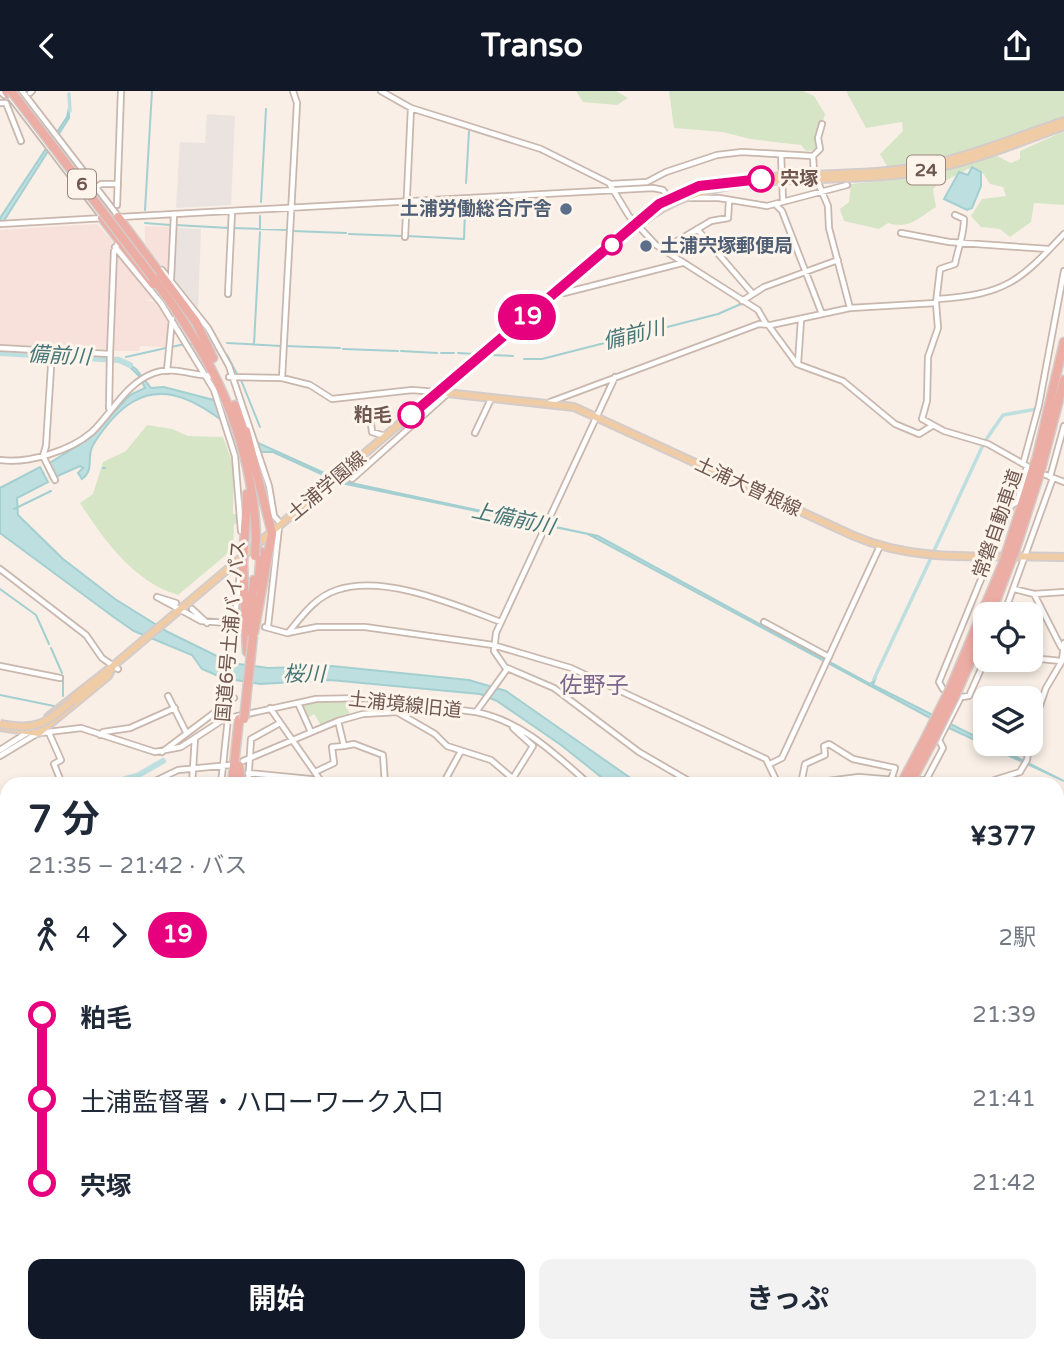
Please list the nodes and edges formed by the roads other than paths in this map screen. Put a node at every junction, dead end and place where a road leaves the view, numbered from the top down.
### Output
1 (22, 91) edge
2 (121, 91) edge
3 (293, 91) edge
4 (381, 91) edge
5 (7, 95) edge
6 (411, 108) junction
7 (822, 124) dead end
8 (1064, 124) edge
9 (21, 141) dead end
10 (781, 154) junction
11 (813, 156) junction
12 (816, 179) junction
13 (782, 181) junction
14 (118, 184) junction
15 (611, 184) junction
16 (847, 185) dead end
17 (96, 188) junction
18 (614, 190) junction
19 (820, 190) junction
20 (85, 196) junction
21 (684, 196) junction
22 (670, 200) junction
23 (406, 201) junction
24 (729, 201) junction
25 (783, 201) junction
26 (117, 205) dead end
27 (776, 205) junction
28 (290, 208) junction
29 (232, 211) junction
30 (174, 214) junction
31 (955, 215) dead end
32 (118, 217) junction
33 (102, 218) junction
34 (0, 224) edge
35 (636, 225) junction
36 (697, 229) junction
37 (129, 232) junction
38 (901, 233) dead end
39 (1064, 234) edge
40 (405, 237) dead end
41 (962, 242) junction
42 (118, 244) junction
43 (1048, 248) junction
44 (662, 250) junction
45 (838, 260) junction
46 (682, 263) junction
47 (1064, 271) edge
48 (806, 272) junction
49 (155, 273) junction
50 (171, 281) junction
51 (559, 290) junction
52 (752, 293) junction
53 (228, 294) dead end
54 (743, 301) junction
55 (937, 301) junction
56 (850, 308) junction
57 (1061, 309) edge
58 (822, 314) junction
59 (172, 319) junction
60 (801, 320) junction
61 (767, 324) junction
62 (1064, 342) edge
63 (0, 348) edge
64 (52, 354) junction
65 (110, 357) junction
66 (211, 359) junction
67 (797, 364) junction
68 (167, 371) junction
69 (206, 376) junction
70 (213, 376) dead end
71 (231, 377) junction
72 (615, 377) junction
73 (282, 378) junction
74 (1064, 380) edge
75 (438, 392) junction
76 (447, 394) junction
77 (491, 399) junction
78 (231, 401) junction
79 (550, 402) junction
80 (109, 409) junction
81 (365, 411) dead end
82 (597, 417) junction
83 (244, 419) junction
84 (932, 426) junction
85 (1064, 426) edge
86 (475, 433) dead end
87 (385, 436) junction
88 (43, 456) junction
89 (255, 456) junction
90 (0, 460) edge
91 (1023, 464) junction
92 (248, 471) junction
93 (1044, 475) junction
94 (55, 479) dead end
95 (352, 479) dead end
96 (1064, 482) edge
97 (277, 528) junction
98 (258, 534) junction
99 (880, 546) junction
100 (992, 556) junction
101 (1025, 556) junction
102 (1064, 557) edge
103 (242, 558) junction
104 (1007, 561) junction
105 (231, 566) junction
106 (0, 569) edge
107 (1014, 589) junction
108 (1064, 592) edge
109 (1034, 594) junction
110 (995, 602) edge
111 (1009, 602) edge
112 (177, 609) junction
113 (192, 609) dead end
114 (501, 622) junction
115 (764, 622) dead end
116 (208, 623) junction
117 (288, 633) junction
118 (250, 635) junction
119 (493, 645) junction
120 (1063, 645) edge
121 (973, 655) edge
122 (1043, 659) edge
123 (828, 660) junction
124 (1063, 661) edge
125 (0, 666) edge
126 (116, 666) junction
127 (505, 671) junction
128 (980, 672) edge
129 (60, 678) dead end
130 (956, 693) junction
131 (168, 696) dead end
132 (1043, 697) edge
133 (234, 698) dead end
134 (298, 703) junction
135 (175, 708) junction
136 (270, 708) junction
137 (477, 711) junction
138 (62, 715) junction
139 (228, 718) junction
140 (242, 719) junction
141 (338, 720) junction
142 (507, 722) junction
143 (280, 723) junction
144 (0, 724) edge
145 (67, 728) junction
146 (34, 731) junction
147 (186, 732) junction
148 (311, 732) junction
149 (49, 733) junction
150 (100, 735) junction
151 (195, 738) junction
152 (292, 740) junction
153 (929, 741) junction
154 (344, 746) junction
155 (162, 751) junction
156 (461, 751) junction
157 (0, 753) edge
158 (1026, 756) edge
159 (239, 763) junction
160 (770, 764) junction
161 (223, 767) junction
162 (194, 769) junction
163 (315, 772) junction
164 (248, 773) junction
165 (166, 775) joint
166 (59, 777) edge
167 (162, 777) edge
168 (193, 777) edge
169 (221, 777) edge
170 (236, 777) edge
171 (236, 777) edge
172 (248, 777) edge
173 (281, 777) edge
174 (318, 777) edge
175 (385, 777) edge
176 (447, 777) edge
177 (512, 777) edge
178 (514, 777) edge
179 (581, 777) edge
180 (682, 777) edge
181 (775, 777) edge
182 (804, 777) edge
183 (896, 777) edge
184 (899, 777) edge
185 (913, 777) edge
186 (926, 777) edge
187 (1009, 777) edge

1 - 17 street
2 - 14 street
3 - 28 street
4 - 6 street
5 - 9 street
5 - 20 street, bridge
5 - 49 highway, 国道6号土浦バイパス / 6, bridge
6 - 15 street
6 - 23 street
7 - 11 street
8 - 12 main road, 土浦学園線 / 24
10 - 11 street
10 - 13 street
10 - 15 street
11 - 12 street
12 - 13 main road, 土浦学園線 / 24
12 - 19 street
13 - 21 main road, 土浦学園線 / 24
13 - 22 main road, 土浦学園線 / 24
13 - 25 street
14 - 17 street
14 - 26 street
15 - 18 street
16 - 19 street
17 - 20 street
17 - 32 street
18 - 22 street
18 - 23 street
18 - 35 street
19 - 25 street
19 - 45 street
20 - 33 street
21 - 22 main road, 土浦学園線 / 24
21 - 24 street
22 - 35 main road, 土浦学園線 / 24
23 - 28 street
23 - 40 street
24 - 27 street
24 - 36 street
25 - 27 street
27 - 48 street
28 - 29 street
28 - 73 street
29 - 30 street
29 - 53 street
30 - 32 street
30 - 50 street
31 - 41 street
32 - 33 street
32 - 37 highway
33 - 34 street
33 - 42 highway
35 - 44 street
35 - 51 main road, 土浦学園線 / 24
36 - 44 street
36 - 52 street
37 - 42 street
37 - 49 highway
38 - 41 street
39 - 43 street
41 - 43 street
41 - 55 street
42 - 59 street
42 - 65 street
42 - 66 highway
43 - 55 street
44 - 46 street
45 - 48 street
45 - 56 street
46 - 51 street
46 - 54 street
47 - 57 street
48 - 52 street
48 - 58 street
49 - 50 street
49 - 66 highway, 国道6号土浦バイパス / 6
50 - 71 street
51 - 75 main road, 土浦学園線 / 24
52 - 54 street
54 - 61 street
55 - 56 street
55 - 84 street
56 - 58 street
57 - 91 street
58 - 60 street
59 - 68 street
59 - 69 street
60 - 61 street
60 - 67 street
61 - 67 street
61 - 72 street
62 - 93 highway, 常磐自動車道
63 - 64 street
64 - 65 street
64 - 88 street
65 - 80 street
66 - 78 highway, 国道6号土浦バイパス / 6
67 - 84 street
68 - 69 street
68 - 80 street
69 - 70 street
69 - 103 street
71 - 73 street
71 - 83 street
72 - 79 street
72 - 82 street
73 - 75 street
74 - 93 highway, 常磐自動車道
75 - 76 main road, 土浦大曽根線
75 - 87 main road, 土浦学園線 / 24
76 - 77 main road, 土浦大曽根線
76 - 95 street
77 - 79 main road, 土浦大曽根線
77 - 86 street
78 - 83 highway, 国道6号土浦バイパス / 6
78 - 92 highway, 国道6号土浦バイパス / 6
79 - 82 main road, 土浦大曽根線
80 - 88 street
81 - 87 street
82 - 99 main road, 土浦大曽根線
82 - 114 street
83 - 89 highway, 国道6号土浦バイパス
84 - 91 street
85 - 93 street
87 - 97 main road, 土浦学園線 / 24
88 - 90 street
88 - 94 street
89 - 97 highway
89 - 98 highway, 国道6号土浦バイパス / 6
91 - 100 street
92 - 98 highway, 国道6号土浦バイパス / 6
92 - 103 highway
93 - 96 street
93 - 101 street
93 - 104 highway, 常磐自動車道, bridge
97 - 103 main road, 土浦学園線 / 24
97 - 117 street
97 - 118 highway
98 - 118 highway, 国道6号土浦バイパス / 6
99 - 100 main road, 土浦大曽根線
99 - 123 street
100 - 101 main road, 土浦大曽根線
100 - 130 street
101 - 102 main road, 土浦大曽根線
101 - 107 street
103 - 105 main road, 土浦学園線 / 24
103 - 118 highway
104 - 110 highway, 常磐自動車道
104 - 130 highway, 常磐自動車道
105 - 112 main road, 土浦学園線 / 24
105 - 116 street
106 - 126 street
107 - 109 street
107 - 111 street
108 - 109 street
109 - 120 street
112 - 116 street
112 - 126 main road, 土浦学園線 / 24
113 - 116 street
114 - 117 street
114 - 119 street
115 - 123 street
117 - 119 street
118 - 140 highway, 国道6号土浦バイパス / 6, bridge
118 - 140 highway, 国道6号土浦バイパス / 6, bridge
119 - 127 street
119 - 160 street
120 - 124 street
121 - 130 highway, 常磐自動車道
122 - 124 street
123 - 160 street
124 - 132 street
125 - 129 street
126 - 138 main road, 土浦学園線 / 24
126 - 144 main road, 24, bridge
126 - 146 main road, 土浦学園線 / 24
127 - 137 street, 土浦境線旧道
127 - 180 street
128 - 130 street
130 - 153 highway, 常磐自動車道, bridge
130 - 186 street
131 - 135 street
133 - 147 street
134 - 136 street, 土浦境線旧道
134 - 137 street, 土浦境線旧道
134 - 148 street
135 - 147 street
135 - 150 street
136 - 139 street, 土浦境線旧道
136 - 143 street
137 - 142 street
138 - 145 street
138 - 146 main road, 土浦学園線 / 24
139 - 151 street, 土浦境線旧道
139 - 161 street
140 - 159 highway, 国道6号土浦バイパス / 6
141 - 148 street
141 - 154 street
141 - 156 street
142 - 178 street
142 - 179 street
143 - 152 street
143 - 159 street
144 - 146 main road, 24
145 - 149 street
145 - 150 street
146 - 149 street
146 - 157 street
146 - 157 street
147 - 155 street
148 - 152 street
149 - 166 street
150 - 155 street
151 - 155 street, 土浦境線旧道
151 - 162 street
152 - 159 street
152 - 163 street
153 - 184 highway, 常磐自動車道
153 - 185 highway, 常磐自動車道
154 - 163 street
154 - 175 street
156 - 176 street
156 - 177 street
158 - 187 street
159 - 161 street
159 - 164 street
159 - 170 highway
159 - 171 highway
160 - 181 street
161 - 162 street
161 - 169 street
162 - 165 street
162 - 168 street
163 - 174 street
164 - 172 street
164 - 173 street
165 - 167 street
182 - 183 street

